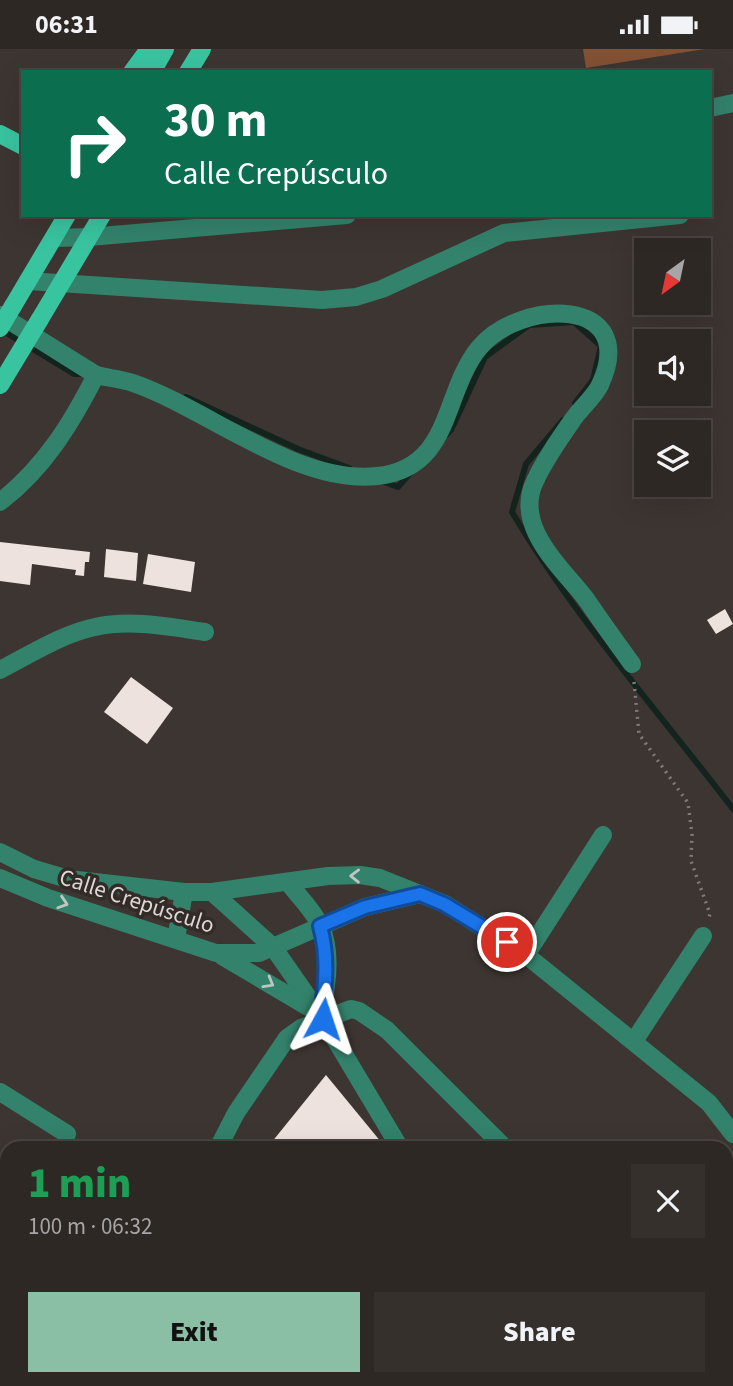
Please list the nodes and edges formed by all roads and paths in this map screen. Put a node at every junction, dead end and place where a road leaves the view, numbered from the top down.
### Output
1 (149, 49) edge
2 (165, 49) edge
3 (202, 49) edge
4 (133, 70) edge
5 (153, 70) edge
6 (189, 70) edge
7 (733, 103) edge
8 (712, 108) edge
9 (0, 134) edge
10 (21, 145) edge
11 (66, 217) edge
12 (101, 217) edge
13 (324, 217) edge
14 (660, 217) edge
15 (89, 237) junction
16 (54, 238) junction
17 (28, 281) junction
18 (61, 284) junction
19 (7, 310) edge
20 (0, 328) edge
21 (96, 375) junction
22 (0, 385) edge
23 (0, 502) edge
24 (205, 632) dead end
25 (632, 663) joint
26 (0, 670) edge
27 (603, 835) dead end
28 (0, 852) edge
29 (0, 878) edge
30 (288, 882) junction
31 (184, 892) junction
32 (212, 892) junction
33 (420, 894) junction
34 (320, 926) junction
35 (703, 936) joint
36 (176, 939) junction
37 (273, 947) junction
38 (216, 953) junction
39 (526, 955) junction
40 (321, 1017) junction
41 (634, 1041) junction
42 (0, 1092) edge
43 (67, 1134) dead end
44 (733, 1134) edge
45 (222, 1141) edge
46 (397, 1141) edge
47 (499, 1141) edge

1 - 4 main road
2 - 5 main road
3 - 6 main road
7 - 8 street
9 - 10 main road
11 - 16 main road
12 - 15 main road
13 - 15 street
14 - 18 street
15 - 16 street
15 - 18 main road
16 - 17 main road
17 - 18 street
17 - 19 main road
18 - 22 main road, bridge
19 - 20 main road, bridge
19 - 21 street
21 - 23 street
21 - 25 street
24 - 26 street
25 - 35 path
27 - 39 street
28 - 31 street, Calle Crepúsculo
29 -> 36 street, Calle Crepúsculo
30 - 32 street, Calle Crepúsculo
33 -> 30 street, Calle Crepúsculo
30 - 34 street
31 - 32 street, Calle Crepúsculo
31 - 36 street
32 - 37 street
33 - 34 street, Calle Crepúsculo
33 - 39 street, Calle Crepúsculo
34 - 37 street, Calle Crepúsculo
34 - 40 street
35 - 41 street
36 - 38 street, Calle Crepúsculo
37 - 38 street, Calle Crepúsculo
37 - 40 street
38 -> 40 street
39 - 41 street, Calle Crepúsculo
40 - 45 street
40 - 46 street
40 - 47 street
41 - 44 street, Calle Crepúsculo
42 - 43 street

